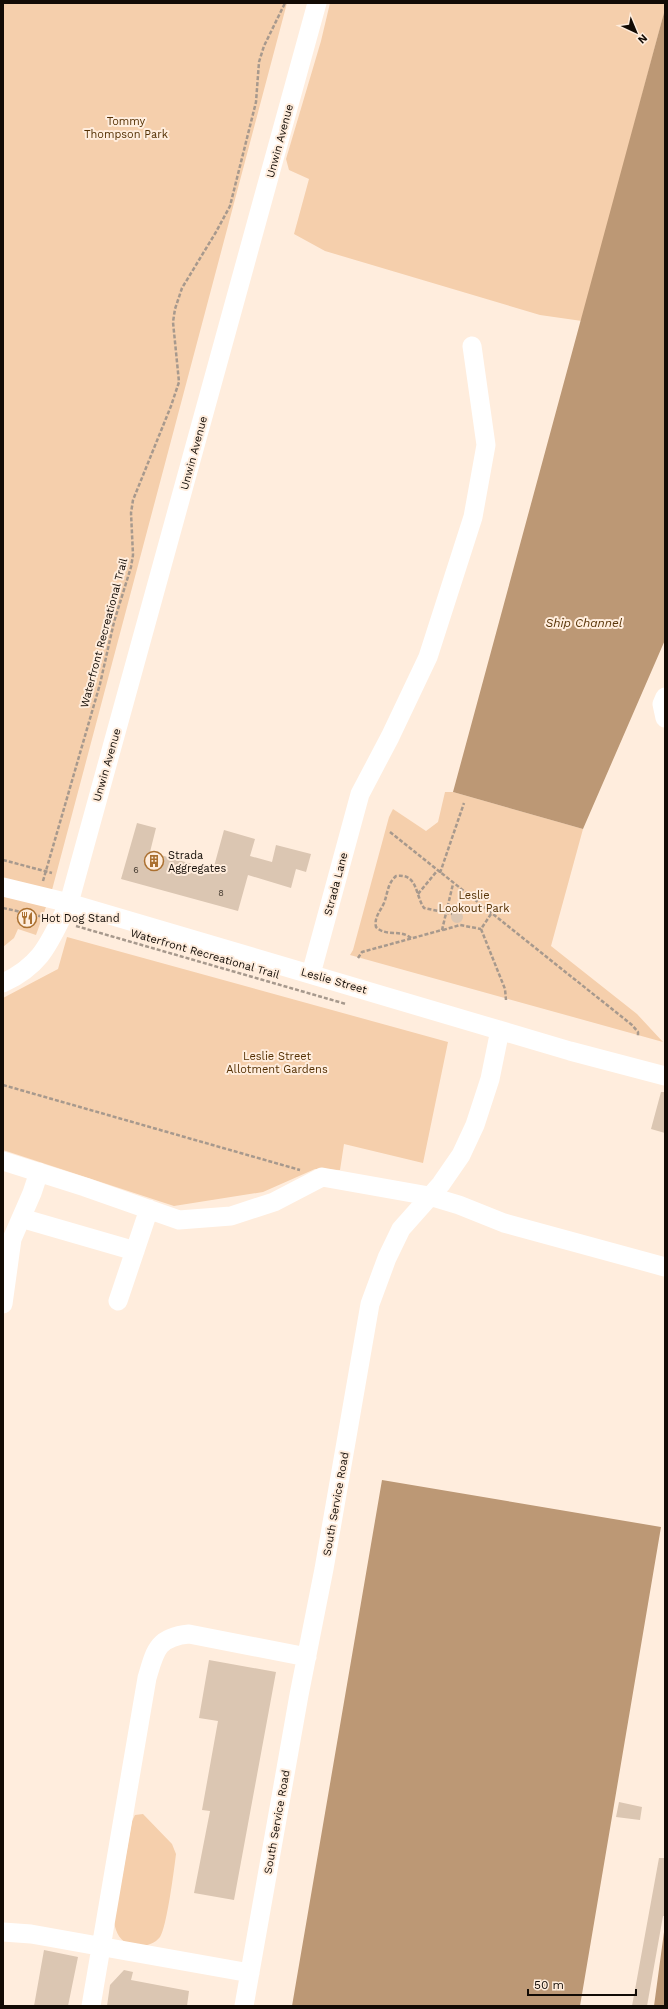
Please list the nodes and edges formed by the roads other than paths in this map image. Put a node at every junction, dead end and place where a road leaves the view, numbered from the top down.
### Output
1 (317, 3) edge
2 (472, 346) dead end
3 (665, 697) edge
4 (665, 718) edge
5 (3, 888) edge
6 (69, 903) junction
7 (311, 974) junction
8 (3, 983) edge
9 (500, 1030) junction
10 (665, 1076) edge
11 (3, 1161) edge
12 (38, 1172) junction
13 (429, 1196) junction
14 (149, 1209) junction
15 (21, 1218) junction
16 (135, 1251) junction
17 (665, 1267) edge
18 (118, 1301) dead end
19 (3, 1304) edge
20 (307, 1657) junction
21 (3, 1932) edge
22 (102, 1947) junction
23 (250, 1973) junction
24 (91, 2006) edge
25 (244, 2006) edge

1 - 6 street, Unwin Avenue
2 - 7 street, Strada Lane
3 - 4 street
5 - 6 street, Leslie Street
6 - 7 street, Leslie Street
6 - 8 street, Unwin Avenue
7 - 9 street, Leslie Street
9 - 10 street, Leslie Street
9 - 13 street, South Service Road
11 - 12 street
12 - 14 street
12 - 15 street
13 - 14 street
13 - 17 street
13 - 20 street, South Service Road
14 - 16 street
15 - 16 street
15 - 19 street
16 - 18 street
20 - 22 street
20 - 23 street, South Service Road
21 - 22 street
22 - 23 street
22 - 24 street
23 - 25 street, South Service Road

